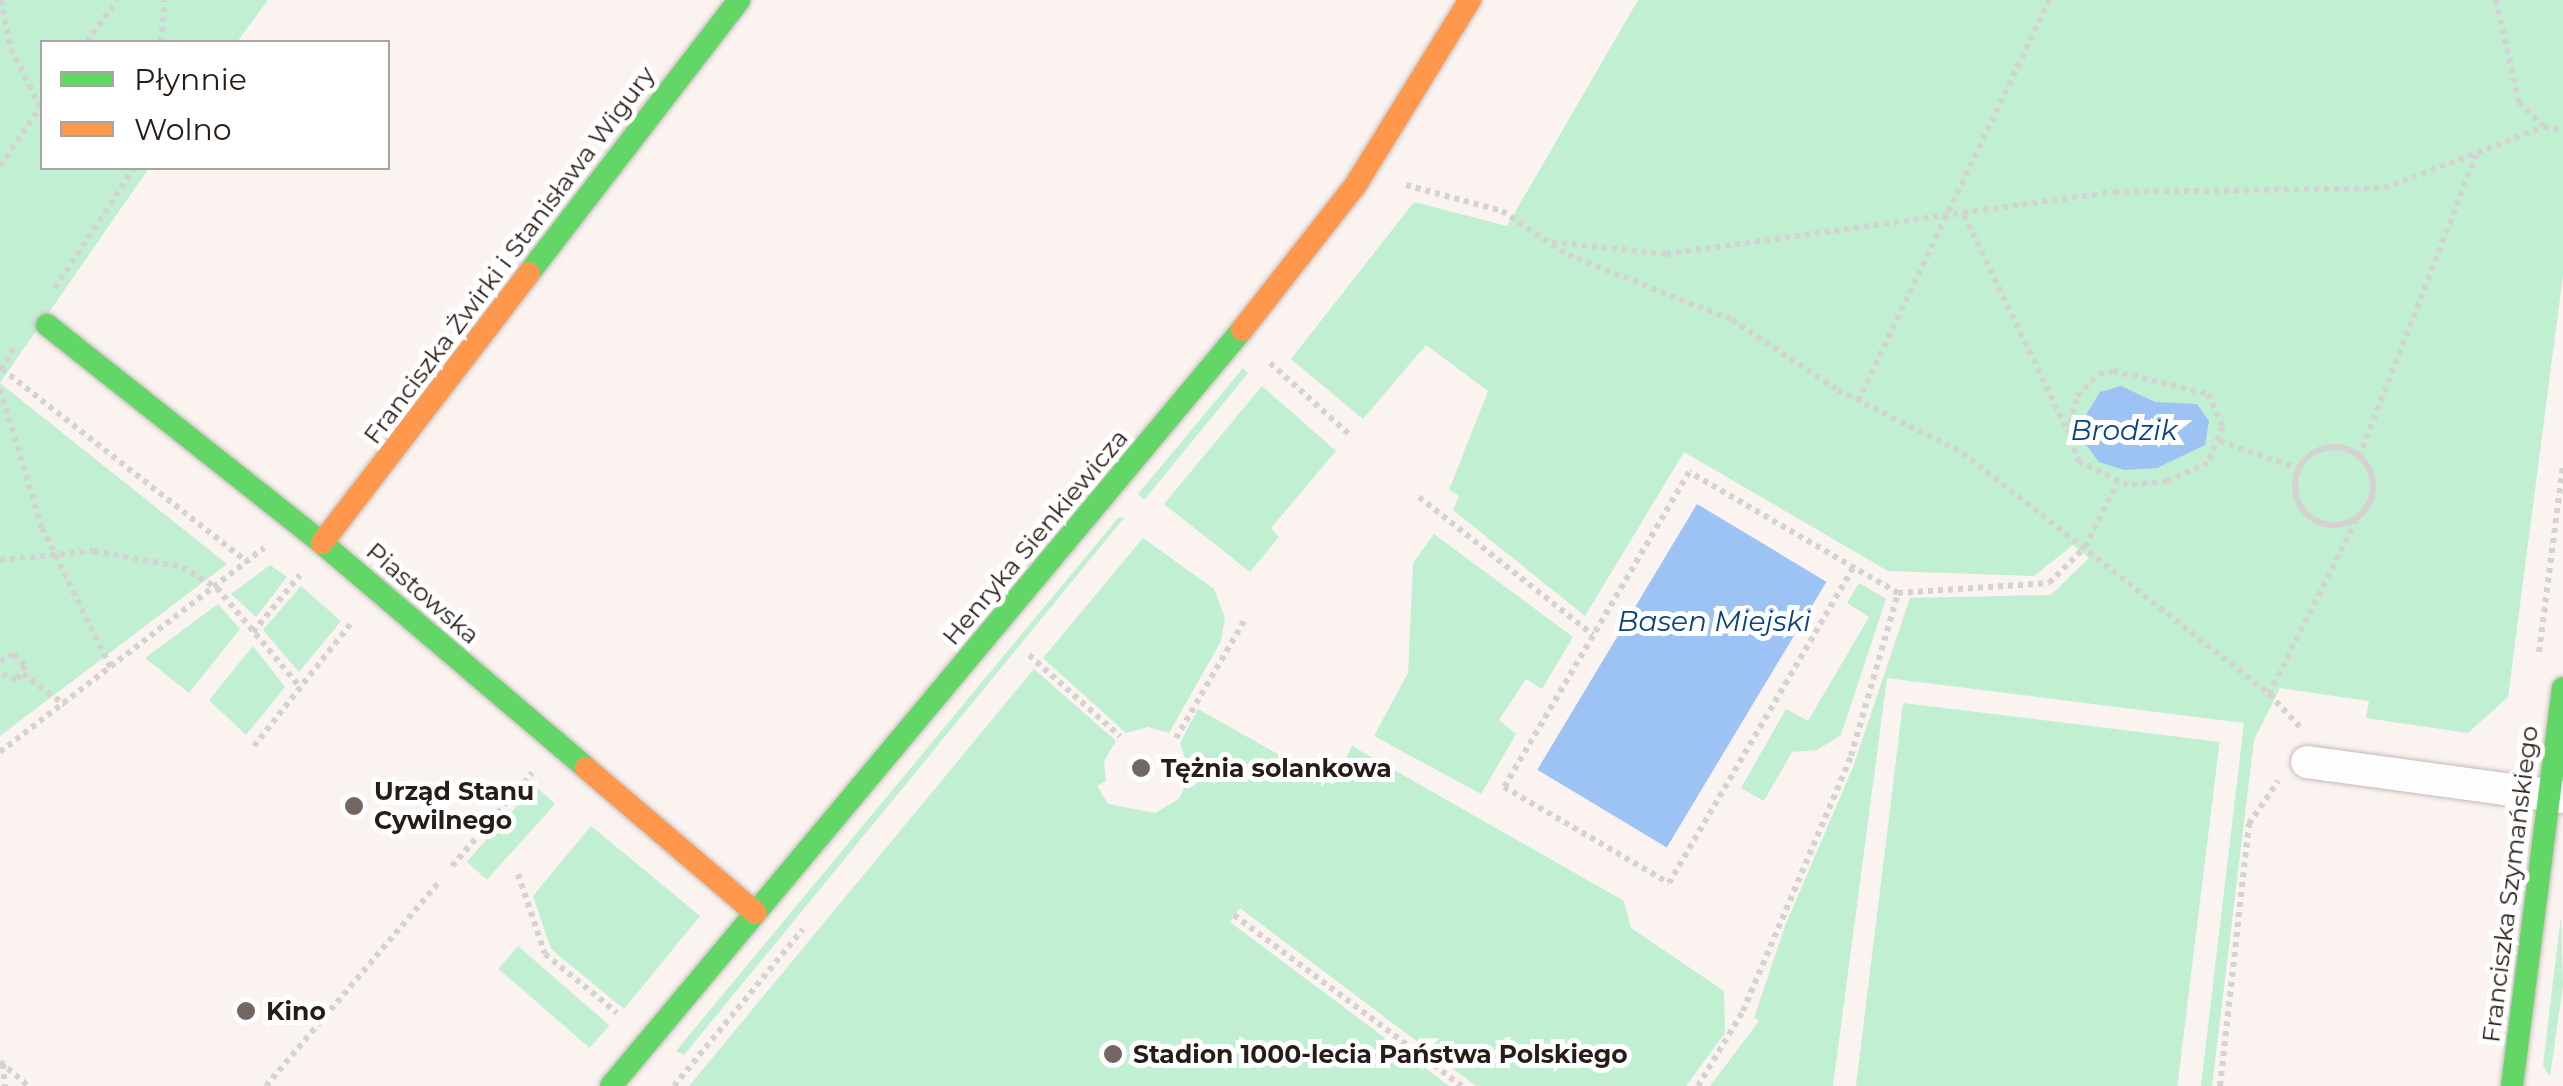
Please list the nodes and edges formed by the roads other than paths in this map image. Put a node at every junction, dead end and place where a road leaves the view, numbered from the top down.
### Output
1 (739, 0) edge
2 (1470, 0) edge
3 (48, 325) dead end
4 (322, 543) junction
5 (2563, 688) edge
6 (2307, 762) road end
7 (2556, 796) edge
8 (756, 913) junction
9 (610, 1086) edge
10 (2512, 1086) edge

1 - 4 street, Franciszka Żwirki i Stanisława Wigury
2 - 8 street, Henryka Sienkiewicza
3 - 4 street, Piastowska
4 - 8 street, Piastowska
5 - 7 street, Franciszka Szymańskiego
6 - 7 street
7 - 10 street, Franciszka Szymańskiego
8 - 9 street, Henryka Sienkiewicza

